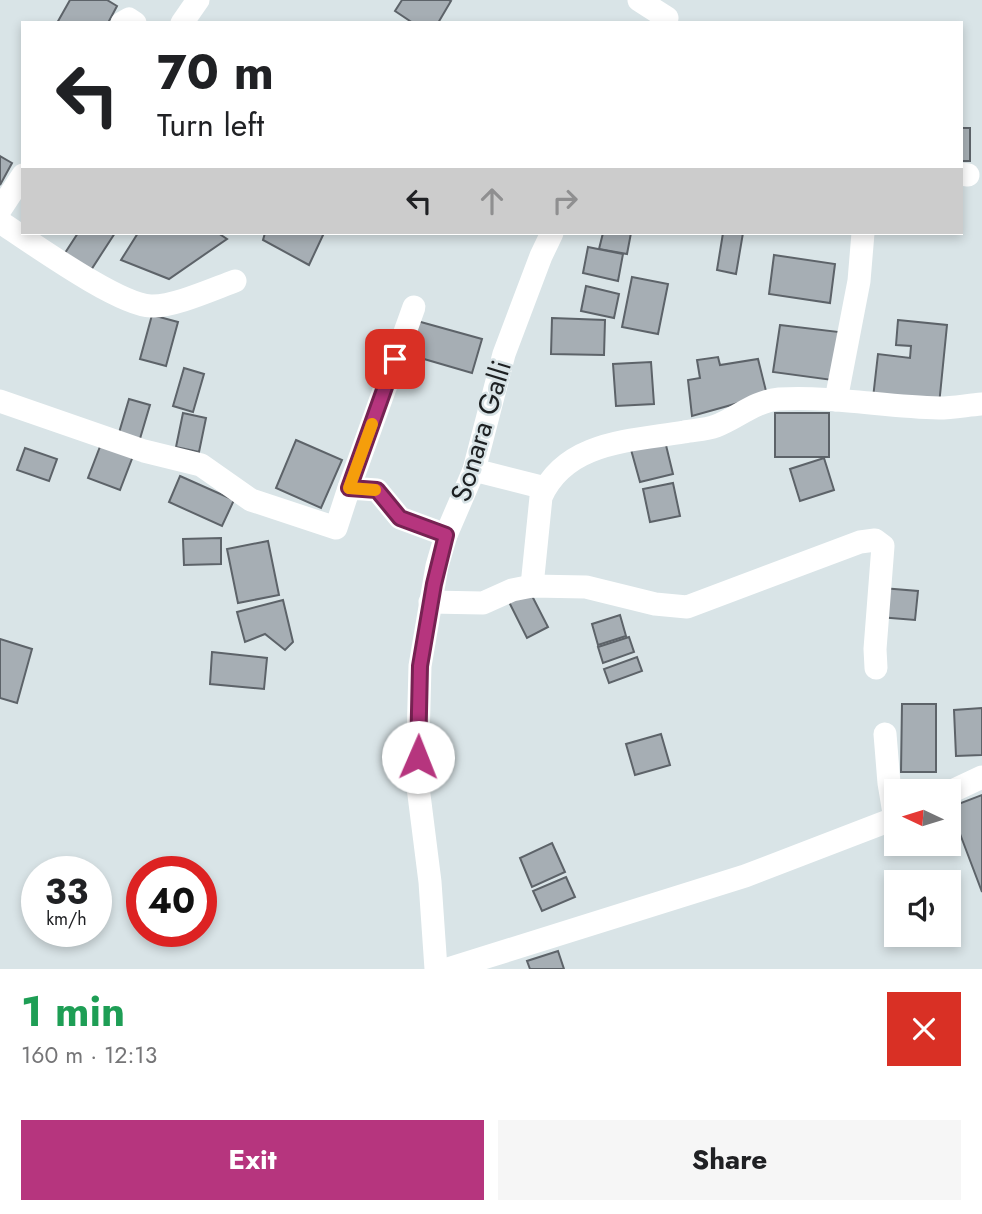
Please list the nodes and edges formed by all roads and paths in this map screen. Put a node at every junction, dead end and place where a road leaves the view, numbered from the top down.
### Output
1 (198, 0) edge
2 (639, 0) edge
3 (669, 13) edge
4 (183, 21) edge
5 (21, 178) edge
6 (0, 210) edge
7 (0, 222) edge
8 (21, 235) edge
9 (21, 235) edge
10 (551, 235) edge
11 (863, 235) edge
12 (235, 281) dead end
13 (414, 307) dead end
14 (836, 400) junction
15 (0, 401) edge
16 (982, 404) edge
17 (474, 470) junction
18 (349, 488) junction
19 (545, 488) junction
20 (446, 535) junction
21 (531, 586) junction
22 (430, 602) junction
23 (876, 668) dead end
24 (885, 734) dead end
25 (982, 777) edge
26 (889, 779) edge
27 (961, 787) edge
28 (884, 822) edge
29 (436, 969) edge
30 (448, 969) edge

1 - 4 street
2 - 3 street
5 - 6 street
7 - 9 street
8 - 12 street
10 - 17 street, Sonara Galli
11 - 14 street
13 - 18 street
14 - 16 street
14 - 19 street
15 - 18 street
17 - 19 street
17 - 20 street, Sonara Galli
18 - 20 street
19 - 21 street
20 - 22 street, Sonara Galli
21 - 22 street
21 - 23 street
22 - 29 street, Sonara Galli
24 - 26 street
25 - 27 street
28 - 30 street

